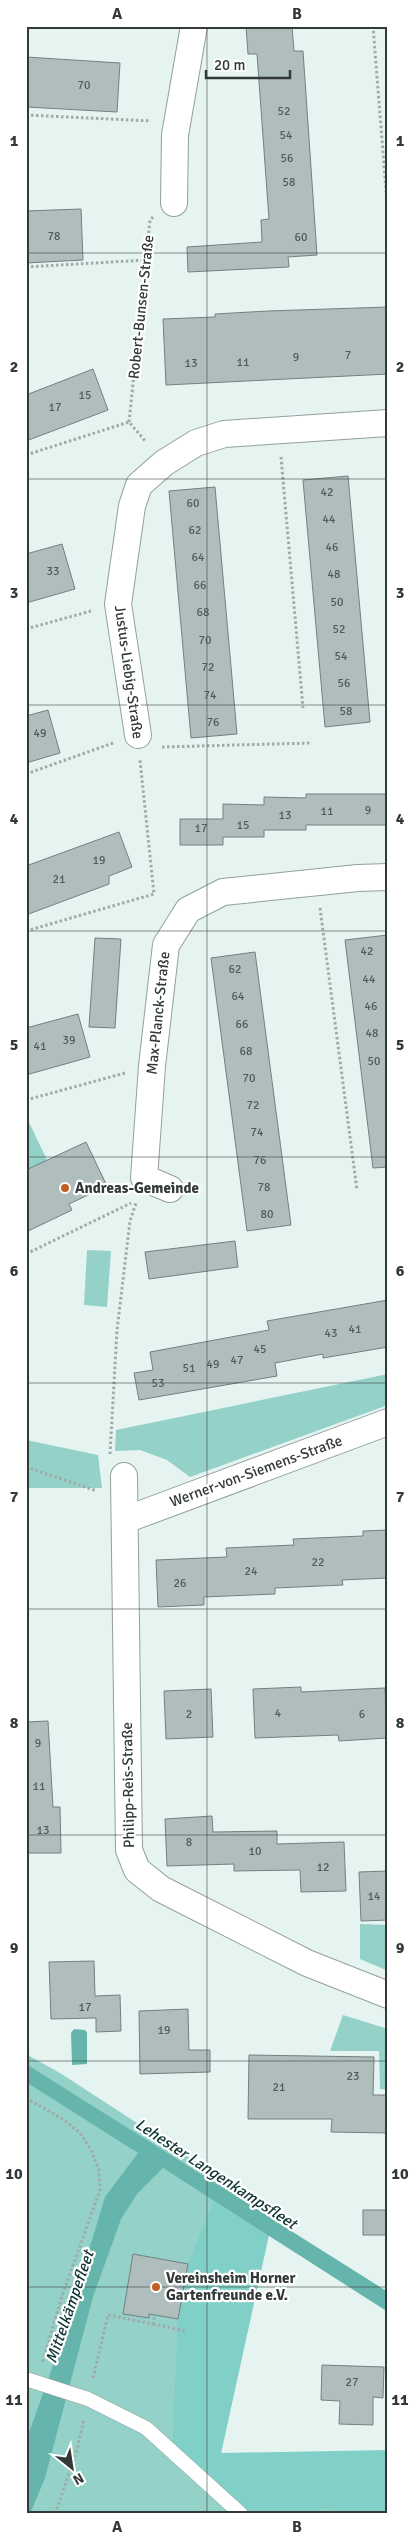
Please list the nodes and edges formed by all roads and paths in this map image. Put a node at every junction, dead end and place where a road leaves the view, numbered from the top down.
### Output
1 (194, 26) edge
2 (373, 26) edge
3 (26, 115) edge
4 (177, 123) junction
5 (174, 203) joint
6 (388, 214) edge
7 (146, 260) junction
8 (26, 267) edge
9 (129, 422) junction
10 (388, 423) edge
11 (278, 429) junction
12 (26, 455) edge
13 (164, 463) junction
14 (118, 604) junction
15 (26, 629) edge
16 (304, 708) dead end
17 (138, 741) junction
18 (311, 743) dead end
19 (26, 774) edge
20 (388, 877) edge
21 (318, 882) junction
22 (26, 931) edge
23 (152, 1066) junction
24 (26, 1100) edge
25 (170, 1189) dead end
26 (357, 1190) dead end
27 (26, 1254) edge
28 (388, 1422) edge
29 (26, 1467) edge
30 (124, 1476) joint
31 (100, 1492) dead end
32 (125, 1520) junction
33 (388, 1994) edge
34 (26, 2098) edge
35 (155, 2315) dead end
36 (153, 2324) junction
37 (186, 2331) dead end
38 (36, 2382) edge
39 (88, 2399) junction
40 (56, 2514) edge
41 (241, 2514) edge

1 - 4 street
2 - 6 path
3 - 4 path
4 - 5 street
5 - 7 path, Robert-Bunsen-Straße
7 - 8 path
7 - 9 path, Robert-Bunsen-Straße
9 - 12 path
9 - 13 path
10 - 11 street, Justus-Liebig-Straße
11 - 13 street, Justus-Liebig-Straße
11 - 16 path
13 - 14 street, Justus-Liebig-Straße
14 - 15 path
14 - 17 street, Justus-Liebig-Straße
17 - 18 path
17 - 19 path
17 - 22 path, Justus-Liebig-Straße
20 - 21 street, Max-Planck-Straße
21 - 23 street, Max-Planck-Straße
21 - 26 path
23 - 24 path
23 - 25 street, Max-Planck-Straße
27 - 30 path
28 - 32 street, Werner-von-Siemens-Straße
29 - 31 path
30 - 32 street, Philipp-Reis-Straße
32 - 33 street, Philipp-Reis-Straße
34 - 38 path
35 - 36 path
36 - 37 path
36 - 39 path
38 - 39 lane
39 - 40 path
39 - 41 lane

